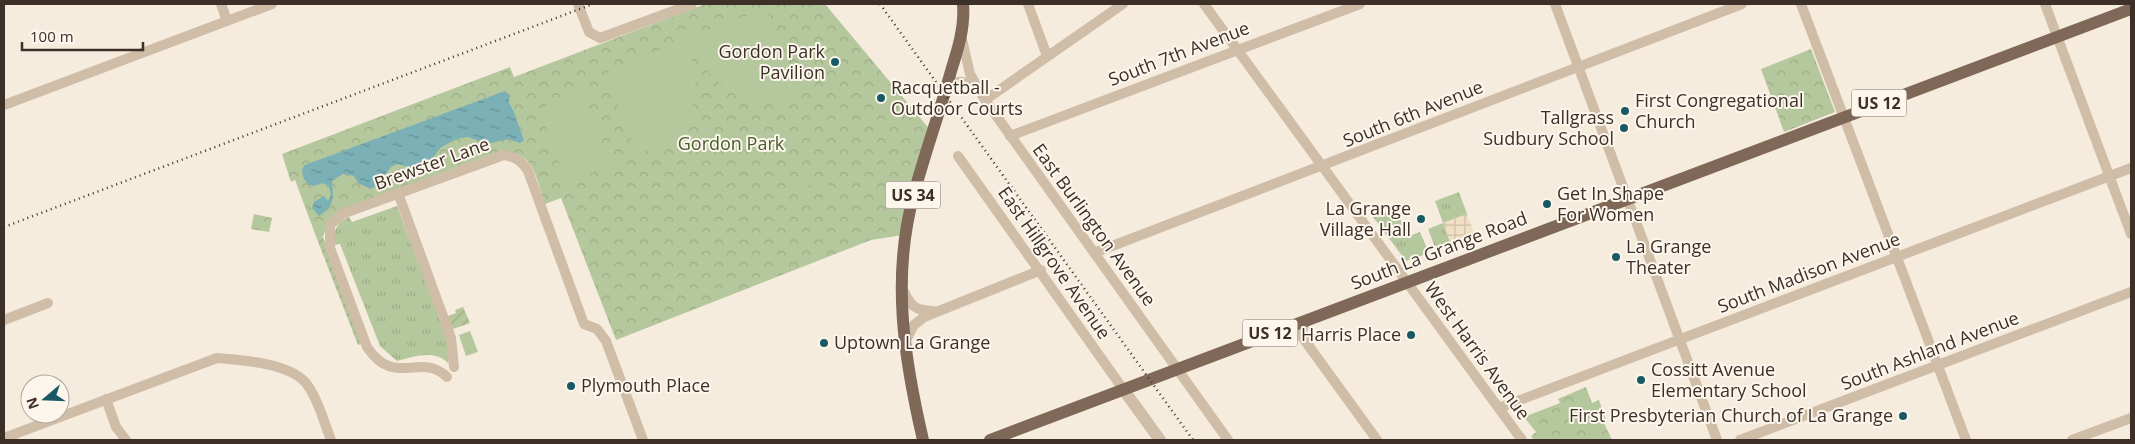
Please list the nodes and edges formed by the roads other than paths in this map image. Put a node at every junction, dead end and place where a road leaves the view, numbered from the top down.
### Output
1 (221, 4) edge
2 (272, 4) edge
3 (578, 4) edge
4 (692, 4) edge
5 (963, 4) edge
6 (1028, 4) edge
7 (1123, 4) edge
8 (1204, 4) edge
9 (1360, 4) edge
10 (1555, 4) edge
11 (1742, 4) edge
12 (1801, 4) edge
13 (2045, 4) edge
14 (2131, 9) edge
15 (227, 20) junction
16 (961, 36) junction
17 (2057, 37) junction
18 (1238, 50) junction
19 (1048, 56) junction
20 (1578, 66) junction
21 (947, 87) junction
22 (985, 100) junction
23 (4, 105) edge
24 (1844, 116) junction
25 (1010, 136) junction
26 (958, 156) dead end
27 (1323, 167) junction
28 (2131, 168) edge
29 (2110, 176) junction
30 (398, 193) junction
31 (1627, 198) junction
32 (2131, 234) edge
33 (1094, 254) junction
34 (1897, 257) junction
35 (1041, 270) junction
36 (1406, 282) junction
37 (901, 286) junction
38 (2131, 292) edge
39 (48, 303) dead end
40 (934, 312) junction
41 (4, 320) edge
42 (1306, 320) junction
43 (1679, 340) junction
44 (904, 345) junction
45 (1938, 365) junction
46 (454, 367) dead end
47 (1177, 369) junction
48 (447, 377) dead end
49 (1123, 388) junction
50 (106, 400) junction
51 (1499, 408) junction
52 (2131, 418) edge
53 (4, 438) edge
54 (126, 440) edge
55 (331, 440) edge
56 (643, 440) edge
57 (924, 440) edge
58 (990, 440) edge
59 (1160, 440) edge
60 (1228, 440) edge
61 (1377, 440) edge
62 (1522, 440) edge
63 (1717, 440) edge
64 (1740, 440) edge
65 (1966, 440) edge
66 (2072, 440) edge

1 - 15 street
2 - 15 street
3 - 4 street
5 - 16 main road, US 34
6 - 19 street
7 - 19 street
8 - 18 street, West Harris Avenue
9 - 18 street, South 7th Avenue
10 - 20 street
11 - 20 street, South 6th Avenue
12 - 24 street
13 - 17 street
14 - 17 main road, South La Grange Road / US 12
15 - 23 street
16 - 21 main road, US 34
16 - 22 street, East Burlington Avenue
17 - 24 main road, South La Grange Road / US 12
17 - 29 street
18 - 25 street, South 7th Avenue
18 - 27 street, West Harris Avenue
19 - 22 street
20 - 27 street, South 6th Avenue
20 - 31 street
21 - 22 street, East Burlington Avenue
21 - 37 main road, US 34
22 - 25 street, East Burlington Avenue
24 - 31 main road, South La Grange Road / US 12
24 - 34 street
25 - 33 street, East Burlington Avenue
26 - 35 street, East Hillgrove Avenue
27 - 33 street, South 6th Avenue
27 - 36 street, West Harris Avenue
28 - 29 street, South Madison Avenue
29 - 32 street
29 - 34 street, South Madison Avenue
30 - 46 street
30 - 48 street, Brewster Lane
30 - 56 street, Brewster Lane
31 - 36 main road, South La Grange Road / US 12
31 - 43 street
33 - 47 street, East Burlington Avenue
34 - 43 street, South Madison Avenue
34 - 45 street
35 - 40 street
35 - 49 street, East Hillgrove Avenue
36 - 42 main road, South La Grange Road / US 12
36 - 51 street, West Harris Avenue
37 - 40 street
37 - 44 main road, US 34
38 - 45 street, South Ashland Avenue
39 - 41 street
40 - 44 street
42 - 47 main road, South La Grange Road / US 12
42 - 61 street
43 - 51 street, South Madison Avenue
43 - 63 street
44 - 57 main road, US 34
45 - 64 street, South Ashland Avenue
45 - 65 street
47 - 49 main road, South La Grange Road / US 12
47 - 60 street, East Burlington Avenue
49 - 58 main road, US 12
49 - 59 street
50 - 53 street
50 - 54 street
50 - 55 street
51 - 62 street, West Harris Avenue
52 - 66 street

